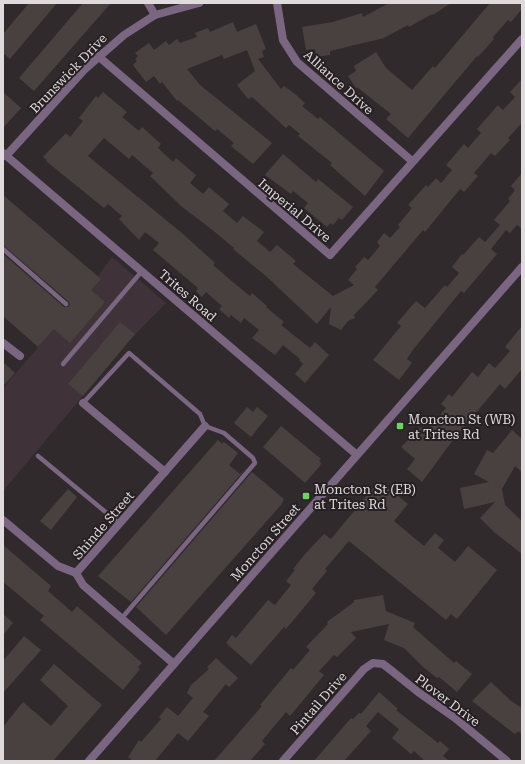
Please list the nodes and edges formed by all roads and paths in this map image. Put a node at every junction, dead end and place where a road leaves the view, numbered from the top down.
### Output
1 (148, 3) edge
2 (199, 3) edge
3 (277, 3) edge
4 (155, 15) junction
5 (522, 40) edge
6 (98, 56) junction
7 (4, 154) edge
8 (412, 162) junction
9 (3, 249) edge
10 (522, 267) edge
11 (142, 271) junction
12 (66, 304) dead end
13 (3, 343) edge
14 (20, 356) dead end
15 (63, 364) dead end
16 (83, 403) joint
17 (205, 426) junction
18 (357, 455) junction
19 (38, 456) dead end
20 (165, 472) junction
21 (3, 520) edge
22 (120, 524) junction
23 (76, 573) junction
24 (121, 619) junction
25 (373, 663) joint
26 (174, 664) junction
27 (89, 761) edge
28 (283, 761) edge
29 (507, 761) edge

1 - 4 street
2 - 4 street, Brunswick Drive
3 - 8 street, Alliance Drive
4 - 6 street, Brunswick Drive
5 - 8 street, Imperial Drive
6 - 7 street, Brunswick Drive
6 - 8 street, Imperial Drive
7 - 11 street, Trites Road
9 - 12 lane
10 - 18 street, Moncton Street
11 - 15 lane
11 - 18 street, Trites Road
13 - 14 street
16 - 17 lane
16 - 20 street
17 - 20 street, Shinde Street
17 - 24 lane
18 - 26 street, Moncton Street
19 - 22 lane
20 - 22 street, Shinde Street
21 - 23 street
22 - 23 street, Shinde Street
23 - 24 street, Shinde Street
24 - 26 street, Shinde Street
25 - 28 street, Pintail Drive
25 - 29 street, Plover Drive
26 - 27 street, Moncton Street

